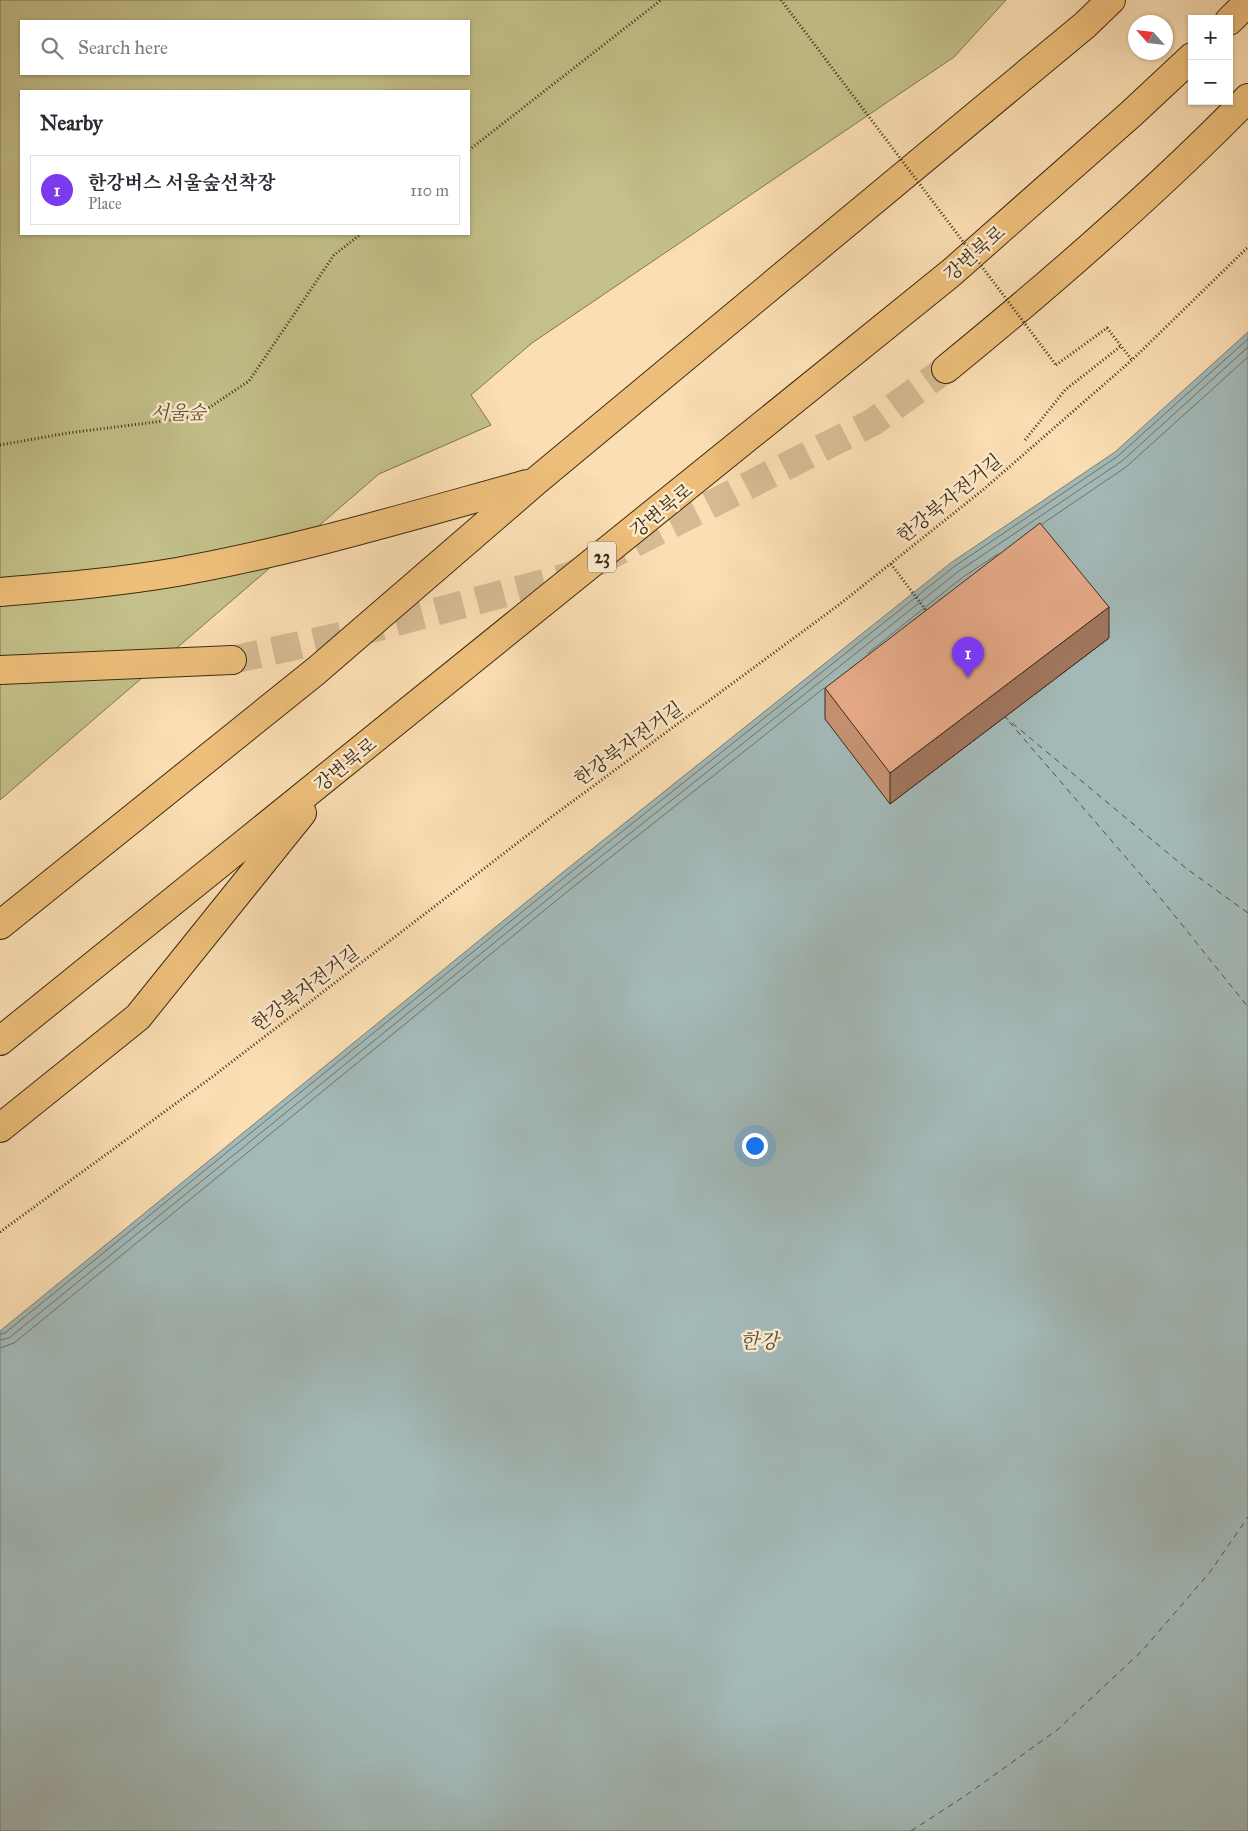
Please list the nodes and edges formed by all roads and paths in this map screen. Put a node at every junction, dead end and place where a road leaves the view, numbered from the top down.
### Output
1 (661, 0) edge
2 (781, 0) edge
3 (1101, 0) edge
4 (1110, 0) edge
5 (1248, 2) edge
6 (1233, 17) edge
7 (1085, 26) junction
8 (1189, 60) edge
9 (1248, 98) edge
10 (470, 149) edge
11 (360, 235) edge
12 (1248, 247) edge
13 (1121, 346) junction
14 (1132, 360) junction
15 (946, 369) tunnel mouth
16 (1025, 440) dead end
17 (0, 445) edge
18 (536, 481) junction
19 (891, 564) junction
20 (0, 592) edge
21 (930, 616) edge
22 (232, 660) tunnel mouth
23 (0, 670) edge
24 (333, 774) junction
25 (0, 925) edge
26 (0, 1041) edge
27 (0, 1128) edge
28 (0, 1232) edge

1 - 10 path
2 - 13 path, bridge
3 - 7 highway
4 - 7 highway
5 - 6 highway
7 - 18 highway
8 - 24 highway, 강변북로 / 23
9 - 15 highway
11 - 17 path
12 - 14 path, 한강북자전거길
13 - 14 path
13 - 16 path
14 - 19 path, 한강북자전거길
18 - 20 highway
18 - 25 highway
19 - 21 path
19 - 28 path, 한강북자전거길
22 - 23 highway
24 - 26 highway, 강변북로 / 23
24 - 27 highway

